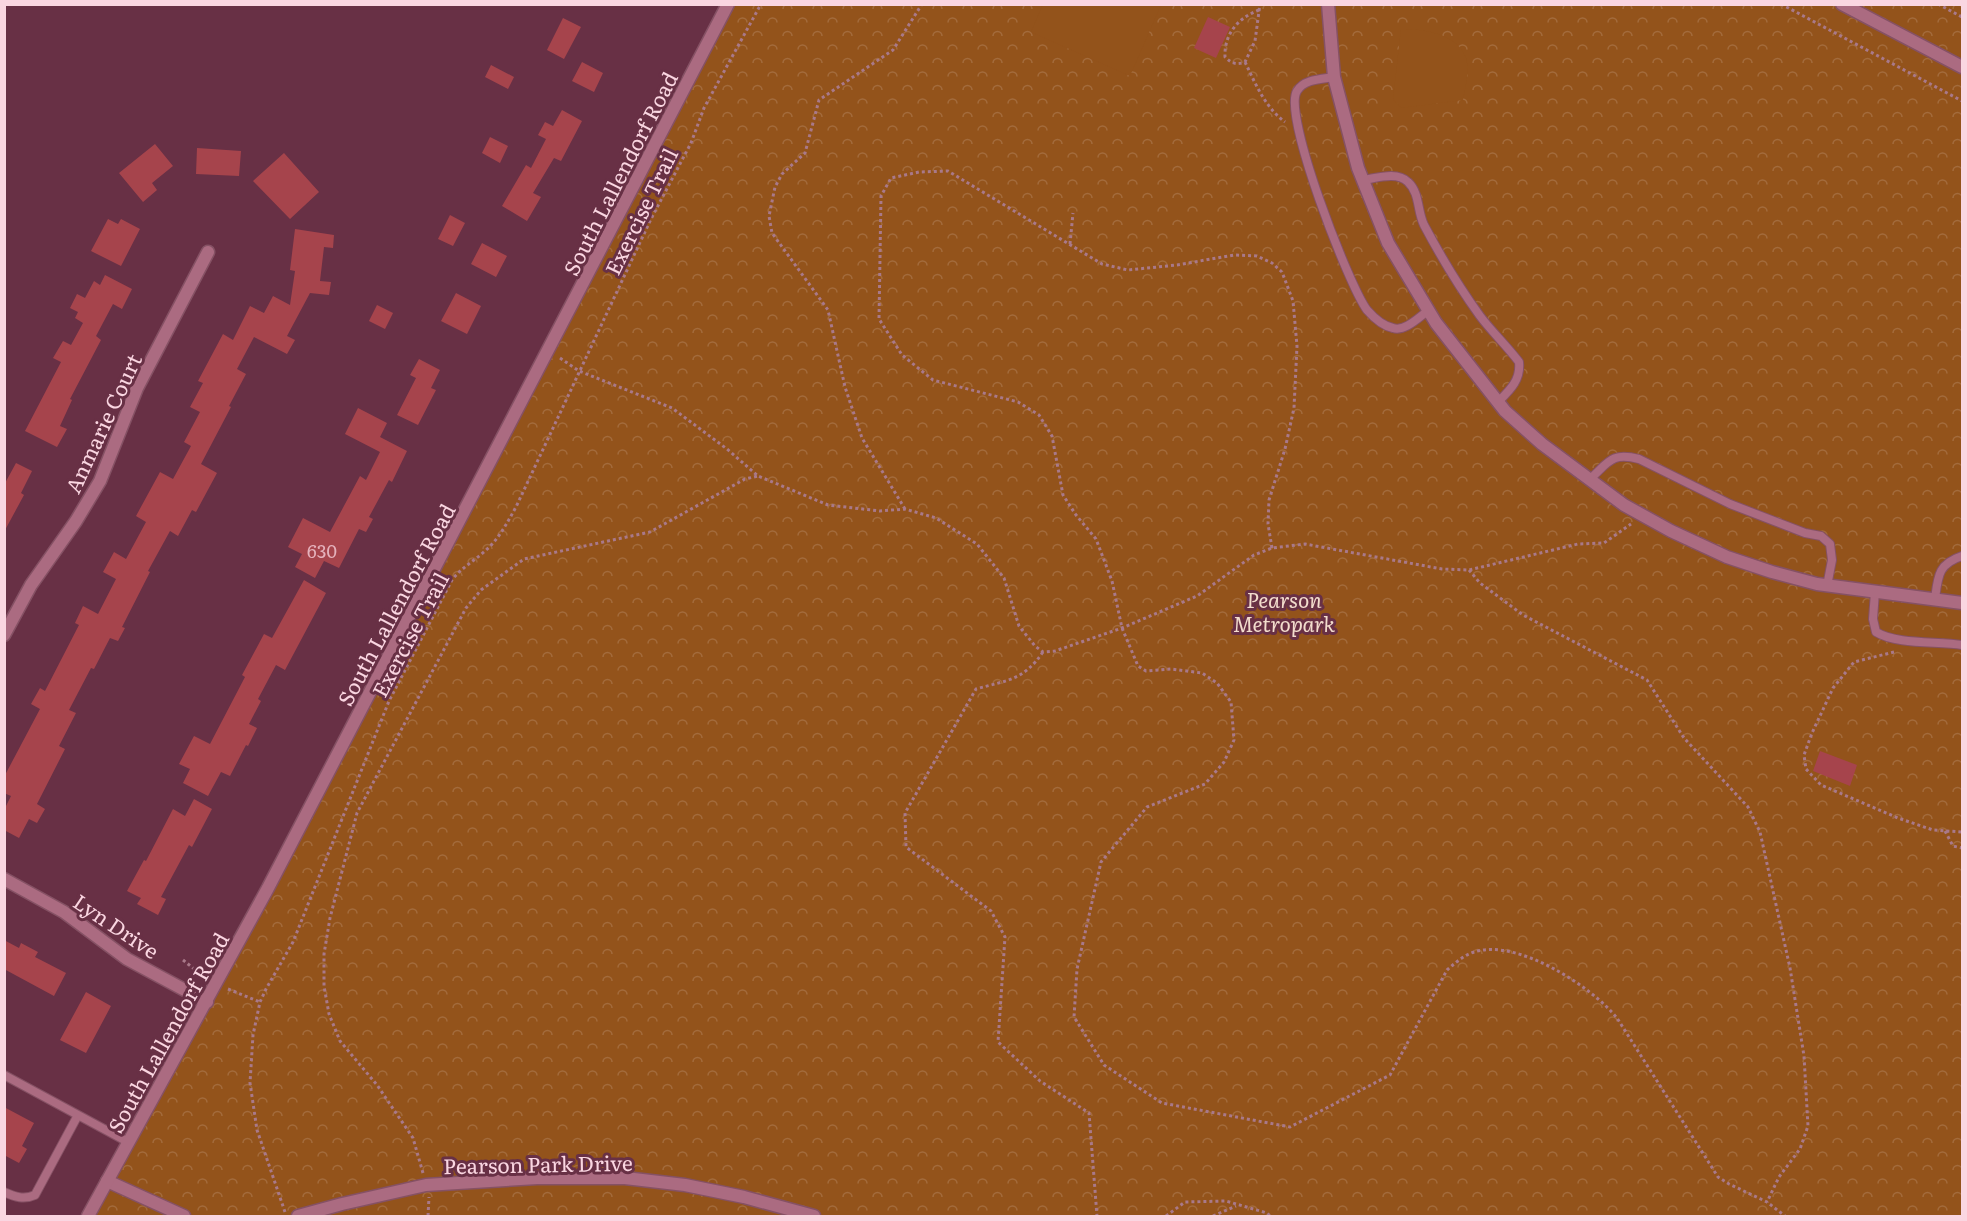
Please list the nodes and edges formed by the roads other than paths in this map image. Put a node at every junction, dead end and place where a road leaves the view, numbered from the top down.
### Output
1 (728, 4) edge
2 (1328, 4) edge
3 (1842, 4) edge
4 (1962, 67) edge
5 (1334, 77) junction
6 (1363, 180) junction
7 (208, 252) dead end
8 (1428, 310) junction
9 (1498, 402) junction
10 (1589, 480) junction
11 (1962, 556) edge
12 (1827, 586) junction
13 (1875, 592) junction
14 (1935, 599) junction
15 (1962, 603) edge
16 (4, 635) edge
17 (1962, 645) edge
18 (4, 879) edge
19 (207, 1002) junction
20 (4, 1075) edge
21 (78, 1115) junction
22 (128, 1142) junction
23 (107, 1180) junction
24 (4, 1192) edge
25 (88, 1216) edge
26 (184, 1216) edge
27 (298, 1216) edge
28 (814, 1216) edge

1 - 19 street, South Lallendorf Road
2 - 5 street
3 - 4 street
5 - 6 street
5 - 8 lane
6 - 8 street
6 - 9 lane
7 - 16 street, Anmarie Court
8 - 9 street
9 - 10 street
10 - 12 street
10 - 12 lane
11 - 14 lane
12 - 13 street
13 - 14 street
13 - 17 lane
14 - 15 street
18 - 19 street, Lyn Drive
19 - 22 street, South Lallendorf Road
20 - 21 lane
21 - 22 lane
21 - 24 lane
22 - 23 street, South Lallendorf Road
23 - 25 street, South Lallendorf Road
23 - 26 street
27 - 28 street, Pearson Park Drive

